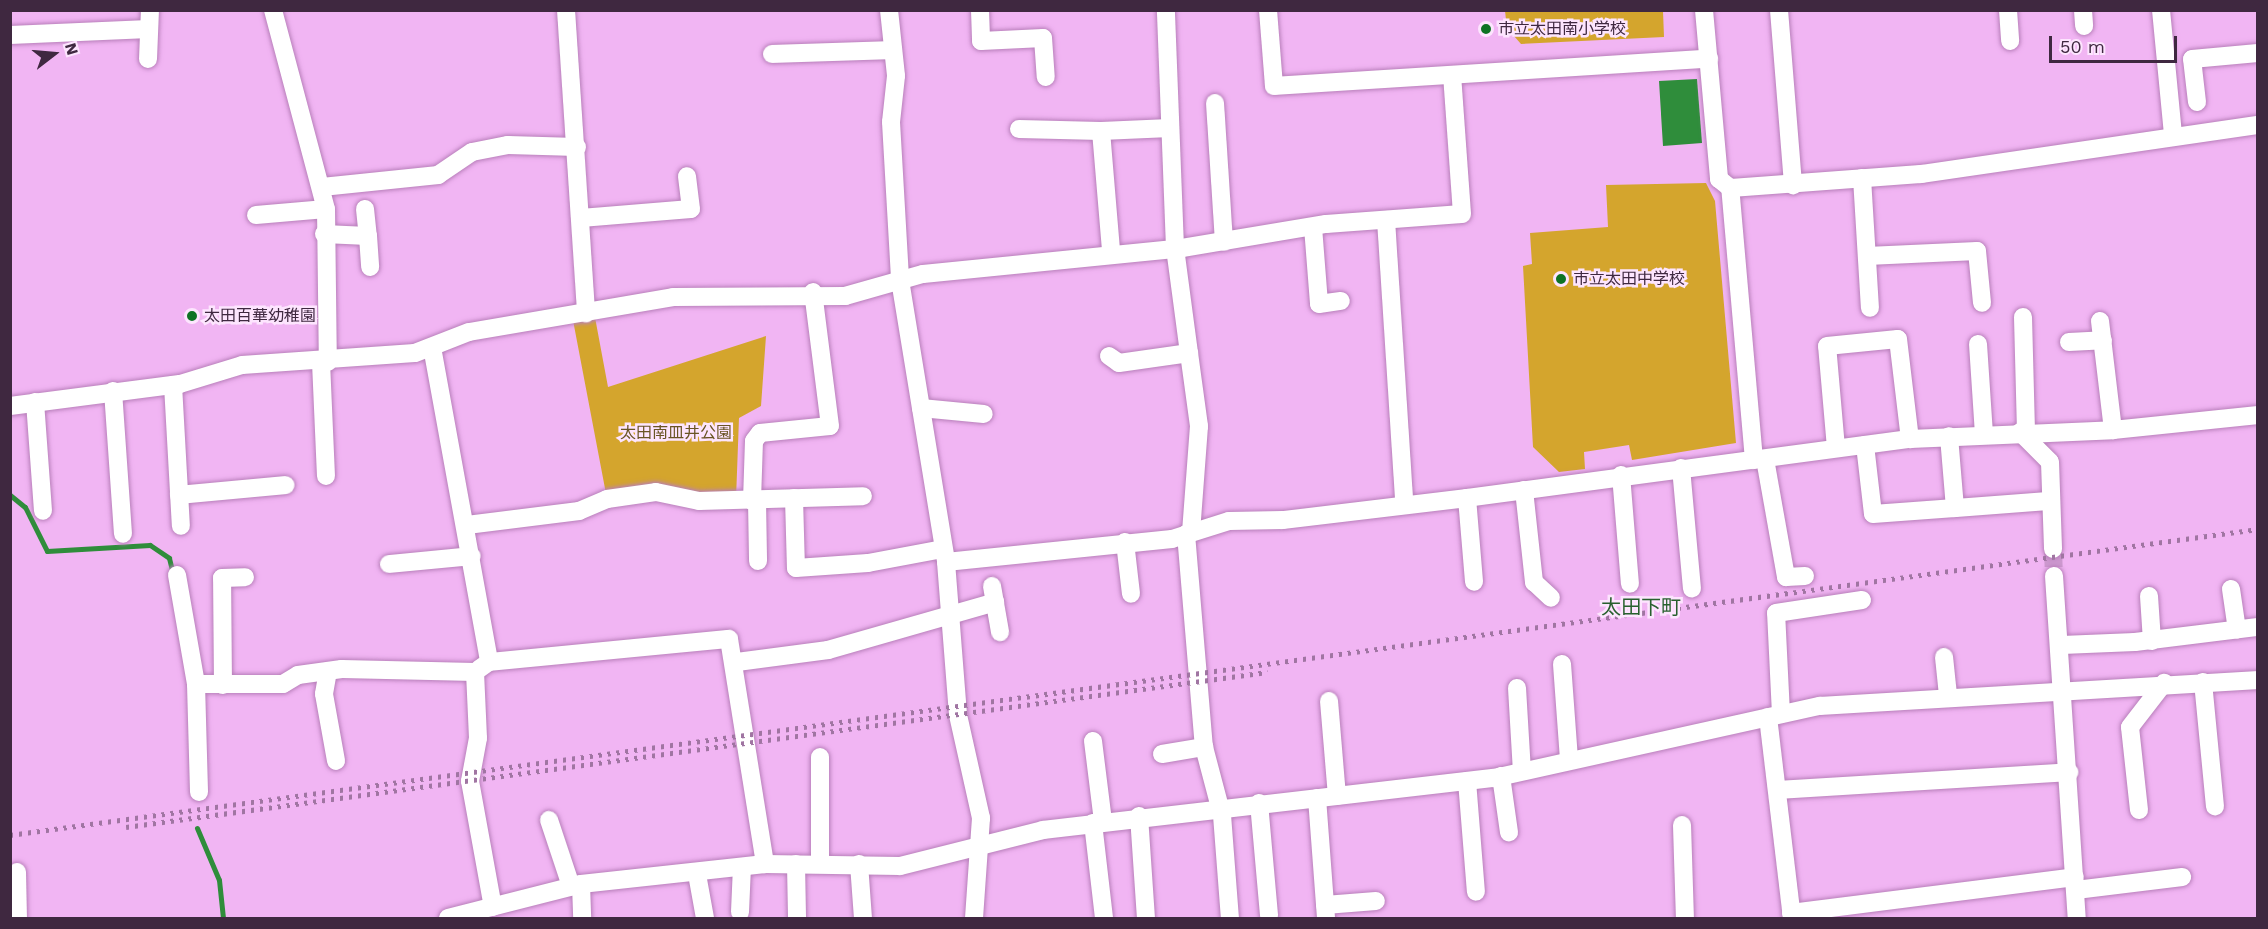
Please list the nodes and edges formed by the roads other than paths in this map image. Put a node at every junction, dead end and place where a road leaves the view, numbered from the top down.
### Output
1 (273, 10) edge
2 (566, 10) edge
3 (889, 10) edge
4 (980, 10) edge
5 (1166, 10) edge
6 (1268, 10) edge
7 (1704, 10) edge
8 (1779, 10) edge
9 (2008, 10) edge
10 (2161, 10) edge
11 (150, 20) edge
12 (10, 35) edge
13 (2010, 41) dead end
14 (893, 50) junction
15 (2258, 53) edge
16 (772, 54) dead end
17 (148, 59) dead end
18 (1709, 59) junction
19 (1452, 75) junction
20 (1046, 77) dead end
21 (1215, 102) dead end
22 (2197, 102) dead end
23 (2258, 125) edge
24 (1170, 128) junction
25 (1019, 129) dead end
26 (1101, 131) junction
27 (2173, 135) junction
28 (577, 147) junction
29 (687, 176) dead end
30 (1862, 178) junction
31 (1793, 185) junction
32 (322, 187) junction
33 (1730, 188) junction
34 (326, 209) junction
35 (365, 209) dead end
36 (256, 215) dead end
37 (581, 218) junction
38 (1386, 220) junction
39 (1313, 227) junction
40 (324, 234) junction
41 (368, 236) junction
42 (1224, 242) junction
43 (1175, 248) junction
44 (1111, 251) junction
45 (1867, 256) junction
46 (370, 267) dead end
47 (900, 280) junction
48 (813, 292) junction
49 (1341, 301) dead end
50 (1982, 303) dead end
51 (1870, 308) dead end
52 (586, 313) junction
53 (2023, 318) dead end
54 (2100, 321) dead end
55 (2103, 340) junction
56 (2069, 342) dead end
57 (1978, 344) dead end
58 (432, 347) junction
59 (1189, 353) junction
60 (1109, 356) dead end
61 (325, 362) junction
62 (173, 385) junction
63 (113, 391) junction
64 (35, 402) junction
65 (10, 406) edge
66 (921, 408) junction
67 (984, 414) dead end
68 (2258, 415) edge
69 (2113, 430) junction
70 (2023, 432) junction
71 (1984, 434) junction
72 (1949, 436) junction
73 (1910, 439) junction
74 (1865, 445) junction
75 (1836, 448) junction
76 (1760, 459) junction
77 (1681, 468) junction
78 (1621, 475) junction
79 (326, 476) dead end
80 (286, 485) dead end
81 (1524, 490) junction
82 (179, 495) junction
83 (863, 496) dead end
84 (794, 498) junction
85 (1467, 498) junction
86 (755, 501) junction
87 (2049, 501) junction
88 (1404, 502) junction
89 (1955, 508) junction
90 (43, 511) dead end
91 (467, 525) junction
92 (181, 526) dead end
93 (1189, 533) junction
94 (123, 534) dead end
95 (1125, 542) junction
96 (2052, 549) tunnel mouth
97 (472, 556) junction
98 (944, 556) junction
99 (758, 561) dead end
100 (389, 564) dead end
101 (177, 575) dead end
102 (1805, 576) dead end
103 (2054, 576) tunnel mouth
104 (245, 577) dead end
105 (1474, 582) dead end
106 (1630, 584) dead end
107 (1692, 588) dead end
108 (2231, 589) dead end
109 (1131, 594) dead end
110 (2149, 596) dead end
111 (1551, 598) dead end
112 (1862, 600) dead end
113 (950, 614) junction
114 (2258, 627) edge
115 (2237, 630) junction
116 (1000, 632) dead end
117 (2152, 640) junction
118 (2062, 645) junction
119 (1944, 657) dead end
120 (737, 662) junction
121 (1562, 664) dead end
122 (482, 667) junction
123 (328, 671) junction
124 (2258, 680) edge
125 (2203, 682) junction
126 (196, 684) junction
127 (2164, 684) junction
128 (223, 685) junction
129 (1517, 688) dead end
130 (2064, 688) junction
131 (1948, 695) junction
132 (1329, 700) dead end
133 (1775, 715) junction
134 (1093, 741) dead end
135 (1204, 747) junction
136 (1162, 754) dead end
137 (820, 757) dead end
138 (1569, 759) junction
139 (336, 761) dead end
140 (1522, 771) junction
141 (2069, 771) junction
142 (1501, 776) junction
143 (1467, 781) junction
144 (1778, 790) junction
145 (199, 792) dead end
146 (1337, 796) junction
147 (1317, 798) junction
148 (1259, 803) junction
149 (1218, 806) junction
150 (2215, 806) dead end
151 (2139, 810) dead end
152 (1139, 816) junction
153 (549, 820) dead end
154 (1098, 822) junction
155 (1682, 825) dead end
156 (1509, 832) dead end
157 (980, 846) junction
158 (820, 862) junction
159 (765, 864) junction
160 (796, 864) junction
161 (860, 864) junction
162 (742, 867) junction
163 (17, 872) dead end
164 (697, 874) junction
165 (2182, 877) dead end
166 (2076, 884) junction
167 (576, 885) junction
168 (1476, 892) dead end
169 (1376, 901) dead end
170 (493, 908) junction
171 (740, 912) dead end
172 (1326, 912) edge
173 (1269, 916) dead end
174 (1791, 916) edge
175 (18, 918) edge
176 (448, 918) edge
177 (582, 918) edge
178 (705, 918) edge
179 (797, 918) edge
180 (863, 918) edge
181 (974, 918) edge
182 (1104, 918) edge
183 (1146, 918) edge
184 (1230, 918) edge
185 (1685, 918) edge
186 (2077, 918) edge

1 - 32 street
2 - 28 street
3 - 14 street
4 - 20 street
5 - 24 street
6 - 19 street
7 - 18 street
8 - 31 street
9 - 13 street
10 - 27 street
11 - 12 street
11 - 17 street
14 - 16 street
14 - 47 street
15 - 22 street
18 - 19 street
18 - 33 street
19 - 38 street
21 - 42 street
23 - 27 street
24 - 26 street
24 - 43 street
25 - 26 street
26 - 44 street
27 - 30 street
28 - 32 street
28 - 37 street
29 - 37 street
30 - 31 street
30 - 45 street
31 - 33 street
32 - 34 street
33 - 76 street
34 - 36 street
34 - 40 street
35 - 41 street
37 - 52 street
38 - 39 street
38 - 88 street
39 - 42 street
39 - 49 street
40 - 41 street
40 - 61 street
41 - 46 street
42 - 43 street
43 - 44 street
43 - 59 street
44 - 47 street
45 - 50 street
45 - 51 street
47 - 48 street
47 - 66 street
48 - 52 street
48 - 86 street
52 - 58 street
53 - 70 street
54 - 55 street
55 - 56 street
55 - 69 street
57 - 71 street
58 - 61 street
58 - 91 street
59 - 60 street
59 - 93 street
61 - 62 street
61 - 79 street
62 - 63 street
62 - 82 street
63 - 64 street
63 - 94 street
64 - 65 street
64 - 90 street
66 - 67 street
66 - 98 street
68 - 69 street
69 - 70 street
70 - 71 street
70 - 87 street
71 - 72 street
72 - 73 street
72 - 89 street
73 - 74 street
73 - 75 street
74 - 75 street
74 - 89 street
75 - 76 street
76 - 77 street
76 - 102 street
77 - 78 street
77 - 107 street
78 - 81 street
78 - 106 street
80 - 82 street
81 - 85 street
81 - 111 street
82 - 92 street
83 - 84 street
84 - 86 street
84 - 98 street
85 - 88 street
85 - 105 street
86 - 91 street
86 - 99 street
87 - 89 street
87 - 96 street
88 - 93 street
91 - 97 street
93 - 95 street
93 - 135 street
95 - 98 street
95 - 109 street
97 - 100 street
97 - 122 street
98 - 113 street
101 - 126 street
103 - 118 street
104 - 128 street
108 - 115 street
110 - 117 street
112 - 133 street
113 - 116 street
113 - 120 street
113 - 157 street
114 - 115 street
115 - 117 street
117 - 118 street
118 - 130 street
119 - 131 street
120 - 122 street
120 - 159 street
121 - 138 street
122 - 123 street
122 - 170 street
123 - 128 street
123 - 139 street
124 - 125 street
125 - 127 street
125 - 150 street
126 - 128 street
126 - 145 street
127 - 130 street
127 - 151 street
129 - 140 street
130 - 131 street
130 - 141 street
131 - 133 street
132 - 146 street
133 - 138 street
133 - 144 street
134 - 154 street
135 - 136 street
135 - 149 street
137 - 158 street
138 - 140 street
140 - 142 street
141 - 144 street
141 - 166 street
142 - 143 street
142 - 156 street
143 - 146 street
143 - 168 street
144 - 174 street
146 - 147 street
147 - 148 street
147 - 172 street
148 - 149 street
148 - 173 street
149 - 152 street
149 - 184 street
152 - 154 street
152 - 183 street
153 - 167 street
154 - 157 street
154 - 182 street
155 - 185 street
157 - 161 street
157 - 181 street
158 - 160 street
158 - 161 street
159 - 160 street
159 - 162 street
160 - 179 street
161 - 180 street
162 - 164 street
162 - 171 street
163 - 175 street
164 - 167 street
164 - 178 street
165 - 166 street
166 - 174 street
166 - 186 street
167 - 170 street
167 - 177 street
169 - 172 street
170 - 176 street

